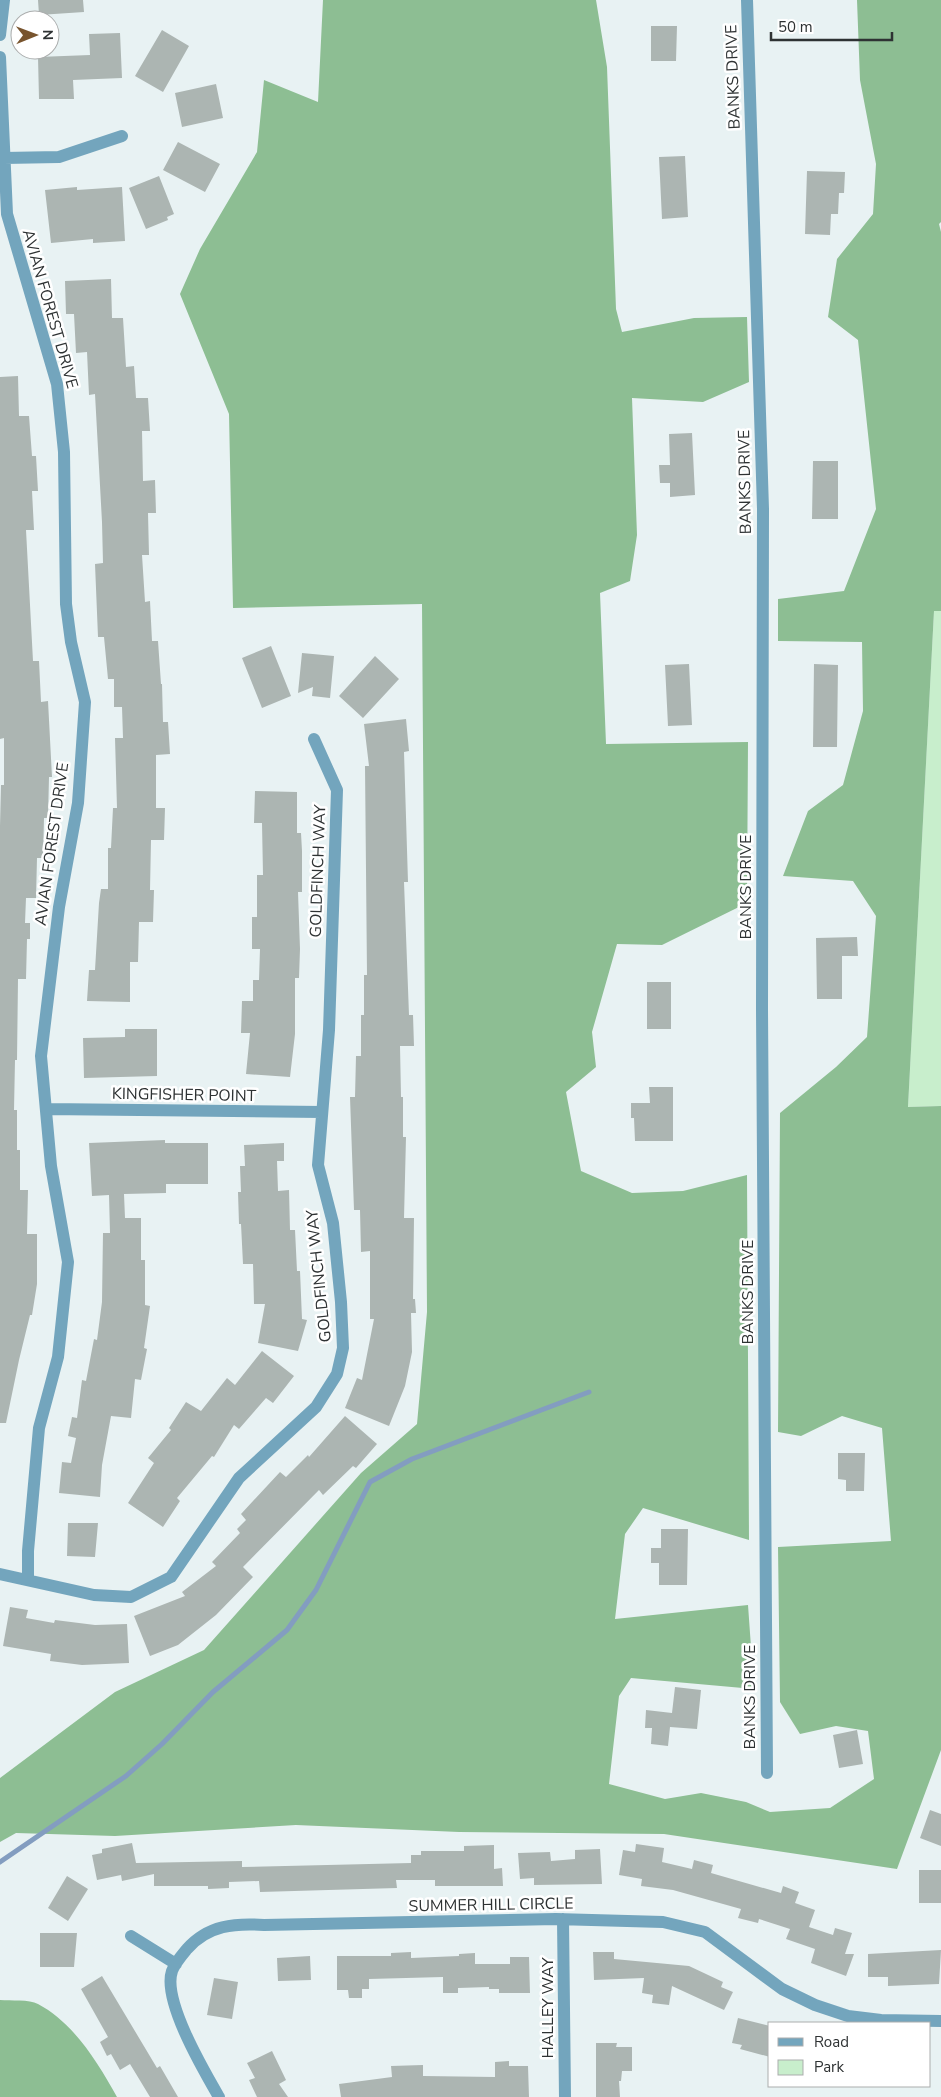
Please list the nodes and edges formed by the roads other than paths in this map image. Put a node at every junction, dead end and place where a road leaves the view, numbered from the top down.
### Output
1 (4, 0) edge
2 (747, 0) edge
3 (0, 35) edge
4 (0, 57) edge
5 (122, 136) dead end
6 (4, 158) junction
7 (314, 739) dead end
8 (46, 1109) junction
9 (322, 1112) junction
10 (0, 1574) edge
11 (28, 1579) junction
12 (767, 1773) dead end
13 (563, 1920) junction
14 (131, 1936) dead end
15 (176, 1964) junction
16 (941, 2021) edge
17 (219, 2097) edge
18 (564, 2097) edge

1 - 3 street
2 - 12 street, BANKS DRIVE
4 - 6 street, AVIAN FOREST DRIVE
5 - 6 street
6 - 8 street, AVIAN FOREST DRIVE
7 - 9 street, GOLDFINCH WAY
8 - 9 street, KINGFISHER POINT
8 - 11 street, AVIAN FOREST DRIVE
9 - 11 street, GOLDFINCH WAY
10 - 11 street, GOLDFINCH WAY
13 - 15 street, SUMMER HILL CIRCLE
13 - 16 street, SUMMER HILL CIRCLE
13 - 18 street, HALLEY WAY
14 - 15 street
15 - 17 street, SUMMER HILL CIRCLE

